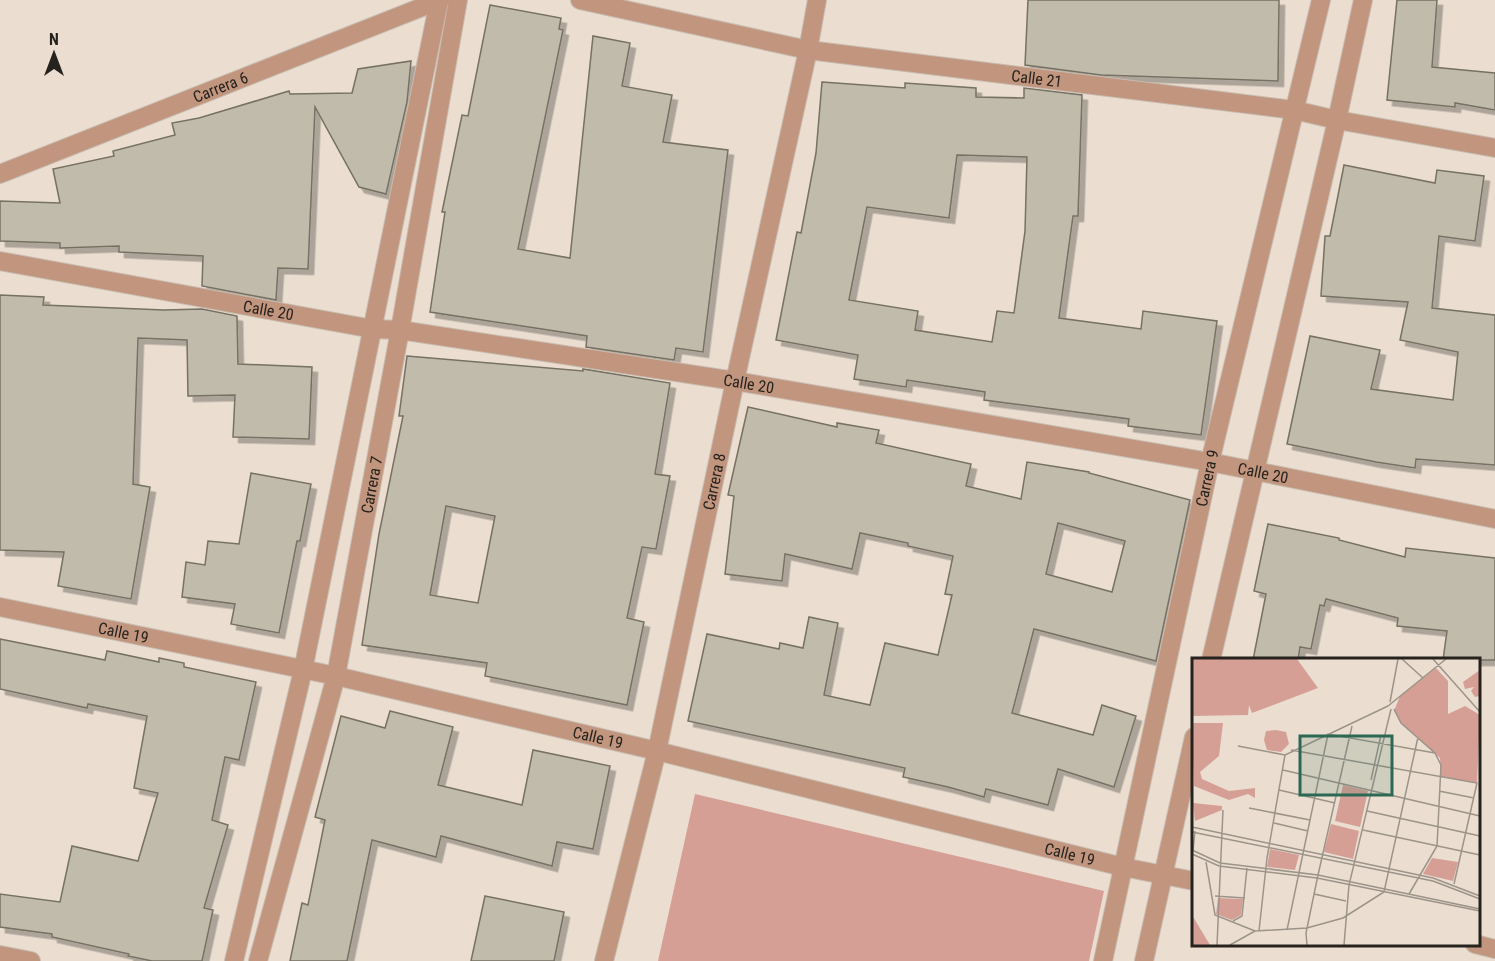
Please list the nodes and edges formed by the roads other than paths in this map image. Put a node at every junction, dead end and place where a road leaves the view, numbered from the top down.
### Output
1 (458, 0) edge
2 (580, 0) edge
3 (817, 0) edge
4 (1321, 0) edge
5 (1363, 0) edge
6 (440, 1) edge
7 (808, 50) junction
8 (1294, 110) junction
9 (1337, 120) junction
10 (1495, 148) edge
11 (0, 174) edge
12 (0, 261) edge
13 (373, 329) junction
14 (400, 330) junction
15 (735, 381) junction
16 (1210, 462) junction
17 (1255, 470) junction
18 (1495, 519) edge
19 (0, 607) edge
20 (1211, 658) edge
21 (303, 670) junction
22 (336, 676) junction
23 (1192, 746) edge
24 (657, 751) junction
25 (1122, 867) junction
26 (1162, 874) junction
27 (1192, 881) edge
28 (1480, 946) edge
29 (1495, 949) edge
30 (0, 954) edge
31 (31, 961) edge
32 (234, 961) edge
33 (258, 961) edge
34 (604, 961) edge
35 (1103, 961) edge
36 (1144, 961) edge

1 - 14 street, Carrera 7
2 - 7 street, Calle 21
3 - 7 street, Carrera 8
4 - 8 street, Carrera 9
5 - 9 street
6 - 11 street, Carrera 6
6 - 13 street, Carrera 7
7 - 8 street, Calle 21
7 - 15 street, Carrera 8
8 - 9 street, Calle 21
8 - 16 street, Carrera 9
9 - 10 street, Calle 21
9 - 17 street
12 - 13 street, Calle 20
13 - 14 street, Calle 20
13 - 21 street, Carrera 7
14 - 15 street, Calle 20
14 - 22 street, Carrera 7
15 - 16 street, Calle 20
15 - 24 street, Carrera 8
16 - 17 street, Calle 20
16 - 25 street, Carrera 9
17 - 18 street, Calle 20
17 - 20 street
19 - 21 street, Calle 19
21 - 22 street, Calle 19
21 - 32 street, Carrera 7
22 - 24 street, Calle 19
22 - 33 street, Carrera 7
23 - 26 street
24 - 25 street, Calle 19
24 - 34 street, Carrera 8
25 - 26 street, Calle 19
25 - 35 street, Carrera 9
26 - 27 street, Calle 19
26 - 36 street
28 - 29 street
30 - 31 street

